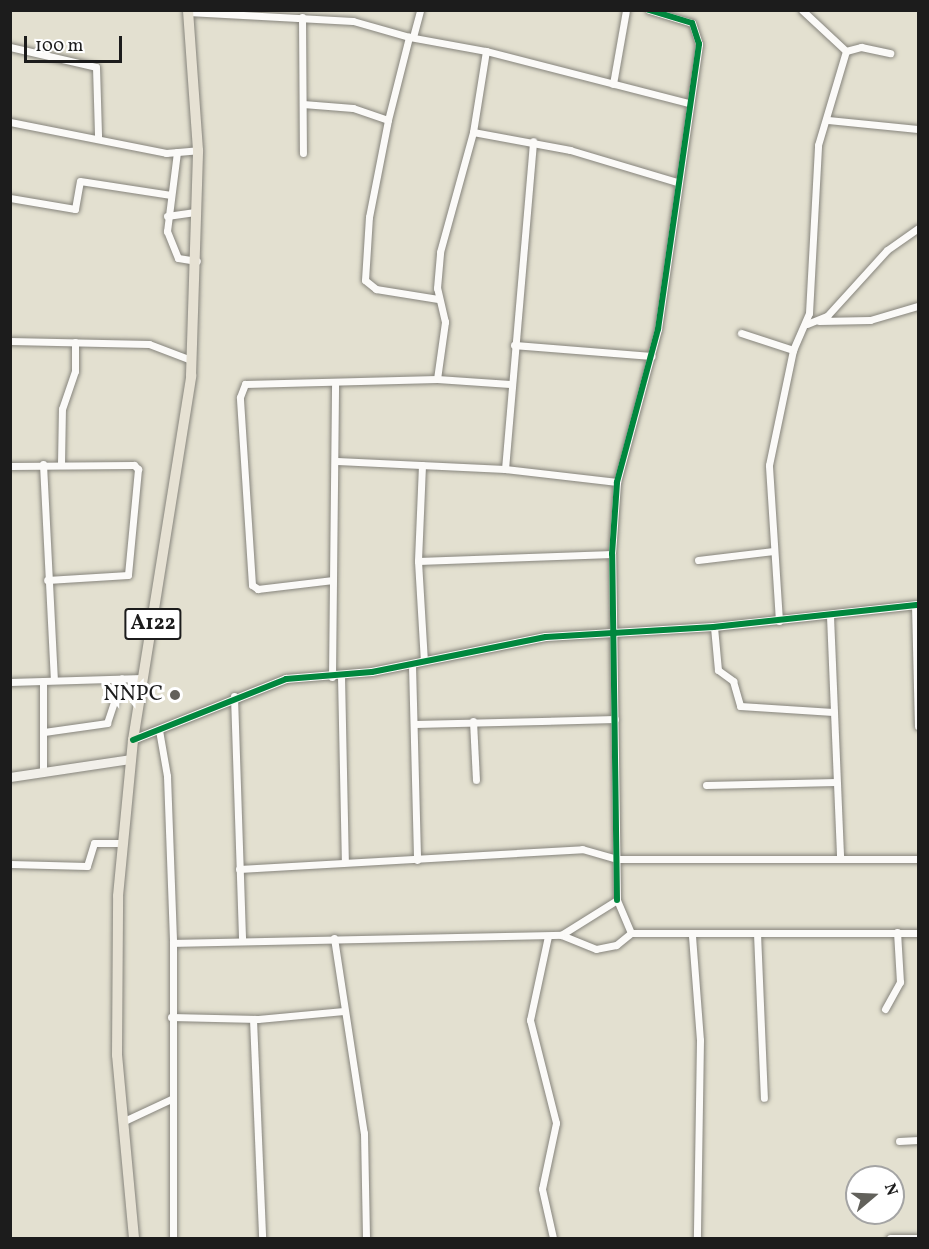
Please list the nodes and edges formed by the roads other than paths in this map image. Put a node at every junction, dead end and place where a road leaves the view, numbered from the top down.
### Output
1 (420, 10) edge
2 (626, 10) edge
3 (649, 10) edge
4 (802, 10) edge
5 (188, 11) edge
6 (676, 14) edge
7 (302, 17) junction
8 (411, 37) junction
9 (10, 47) edge
10 (486, 51) junction
11 (846, 51) junction
12 (890, 52) dead end
13 (613, 84) junction
14 (689, 103) junction
15 (303, 104) junction
16 (388, 120) junction
17 (828, 120) junction
18 (10, 122) edge
19 (918, 129) edge
20 (473, 132) junction
21 (98, 136) junction
22 (533, 141) junction
23 (198, 150) junction
24 (177, 152) junction
25 (303, 153) dead end
26 (677, 182) junction
27 (171, 195) junction
28 (10, 198) edge
29 (198, 212) junction
30 (167, 216) junction
31 (918, 228) edge
32 (197, 261) junction
33 (438, 299) junction
34 (918, 306) edge
35 (819, 321) junction
36 (807, 324) junction
37 (741, 333) dead end
38 (10, 341) edge
39 (75, 342) junction
40 (514, 345) junction
41 (793, 350) junction
42 (652, 356) junction
43 (191, 360) junction
44 (437, 379) junction
45 (335, 383) junction
46 (510, 384) junction
47 (337, 461) junction
48 (43, 464) junction
49 (62, 464) junction
50 (422, 465) junction
51 (10, 466) edge
52 (505, 469) junction
53 (617, 482) junction
54 (773, 551) junction
55 (612, 555) junction
56 (698, 560) dead end
57 (418, 561) junction
58 (47, 580) junction
59 (333, 580) junction
60 (917, 605) edge
61 (830, 616) junction
62 (779, 621) junction
63 (714, 627) junction
64 (612, 630) junction
65 (424, 661) junction
66 (412, 664) junction
67 (337, 676) junction
68 (122, 678) junction
69 (142, 678) junction
70 (54, 680) junction
71 (43, 681) junction
72 (10, 682) edge
73 (234, 696) junction
74 (834, 712) junction
75 (615, 719) junction
76 (473, 721) junction
77 (415, 724) junction
78 (918, 726) edge
79 (159, 730) junction
80 (44, 732) junction
81 (133, 740) junction
82 (130, 759) junction
83 (43, 772) junction
84 (10, 777) edge
85 (476, 780) dead end
86 (836, 782) junction
87 (706, 785) dead end
88 (122, 843) junction
89 (617, 859) junction
90 (840, 859) junction
91 (417, 860) junction
92 (918, 860) edge
93 (345, 862) junction
94 (10, 864) edge
95 (239, 869) junction
96 (617, 900) junction
97 (897, 932) junction
98 (631, 933) junction
99 (757, 933) junction
100 (918, 933) edge
101 (561, 934) junction
102 (548, 936) junction
103 (692, 936) junction
104 (242, 938) junction
105 (334, 938) junction
106 (173, 943) junction
107 (885, 1009) dead end
108 (344, 1011) junction
109 (171, 1017) junction
110 (253, 1018) junction
111 (764, 1098) dead end
112 (171, 1099) junction
113 (121, 1123) junction
114 (918, 1140) edge
115 (899, 1141) dead end
116 (918, 1238) edge
117 (134, 1239) edge
118 (173, 1239) edge
119 (262, 1239) edge
120 (366, 1239) edge
121 (553, 1239) edge
122 (697, 1239) edge
123 (890, 1239) edge

1 - 8 street
2 - 13 street
3 - 6 street
4 - 11 street
5 - 7 street
5 - 23 highway, A122
6 - 14 street
7 - 8 street
7 - 15 street
8 - 10 street
8 - 16 street
9 - 21 street
10 - 13 street
10 - 20 street
11 - 12 street
11 - 17 street
13 - 14 street
14 - 26 street
15 - 16 street
15 - 25 street
16 - 33 street
17 - 19 street
17 - 36 street
18 - 21 street
20 - 22 street
20 - 33 street
21 - 24 street
22 - 26 street
22 - 40 street
23 - 24 street
23 - 29 highway, A122
24 - 27 street
26 - 42 street
27 - 28 street
27 - 30 street
29 - 30 street
29 - 32 highway, A122
30 - 32 street
31 - 35 street
32 - 43 highway, A122
33 - 44 street
34 - 35 street
35 - 36 street
36 - 41 street
37 - 41 street
38 - 39 street
39 - 43 street
39 - 49 street
40 - 42 street
40 - 46 street
41 - 54 street
42 - 53 street
43 - 69 highway, A122
44 - 45 street
44 - 46 street
45 - 47 street
45 - 59 street
46 - 52 street
47 - 50 street
47 - 59 street
48 - 49 street
48 - 51 street
48 - 58 street
49 - 58 street
50 - 52 street
50 - 57 street
52 - 53 street
53 - 55 street
54 - 56 street
54 - 62 street
55 - 57 street
55 - 64 street
57 - 65 street
58 - 70 street
59 - 67 street
60 - 61 street
60 - 78 street
61 - 62 street
61 - 74 street
62 - 63 street
63 - 64 street
63 - 74 street
64 - 65 street
64 - 75 street
65 - 66 street
66 - 67 street
66 - 77 street
67 - 73 street
67 - 93 street
68 - 69 street
68 - 70 street
68 - 80 street
69 - 81 highway, A122
70 - 71 street
71 - 72 street
71 - 80 street
73 - 79 street
73 - 95 street
74 - 86 street
75 - 76 street
75 - 89 street
76 - 77 street
76 - 85 street
77 - 91 street
79 - 81 street
79 - 106 street
80 - 83 street
81 - 82 highway, A122
82 - 83 main road
82 - 88 highway, A122
83 - 84 main road
86 - 87 street
86 - 90 street
88 - 94 street
88 - 113 highway, A122
89 - 90 street
89 - 91 street
89 - 96 street
90 - 92 street
91 - 93 street
93 - 95 street
95 - 104 street
96 - 98 street
96 - 101 street
97 - 99 street
97 - 100 street
97 - 107 street
98 - 101 street
98 - 103 street
99 - 103 street
99 - 111 street
101 - 102 street
102 - 105 street
102 - 121 street
103 - 122 street
104 - 105 street
104 - 106 street
105 - 108 street
106 - 109 street
108 - 110 street
108 - 120 street
109 - 110 street
109 - 112 street
110 - 119 street
112 - 113 street
112 - 118 street
113 - 117 highway, A122
114 - 115 street
116 - 123 street

